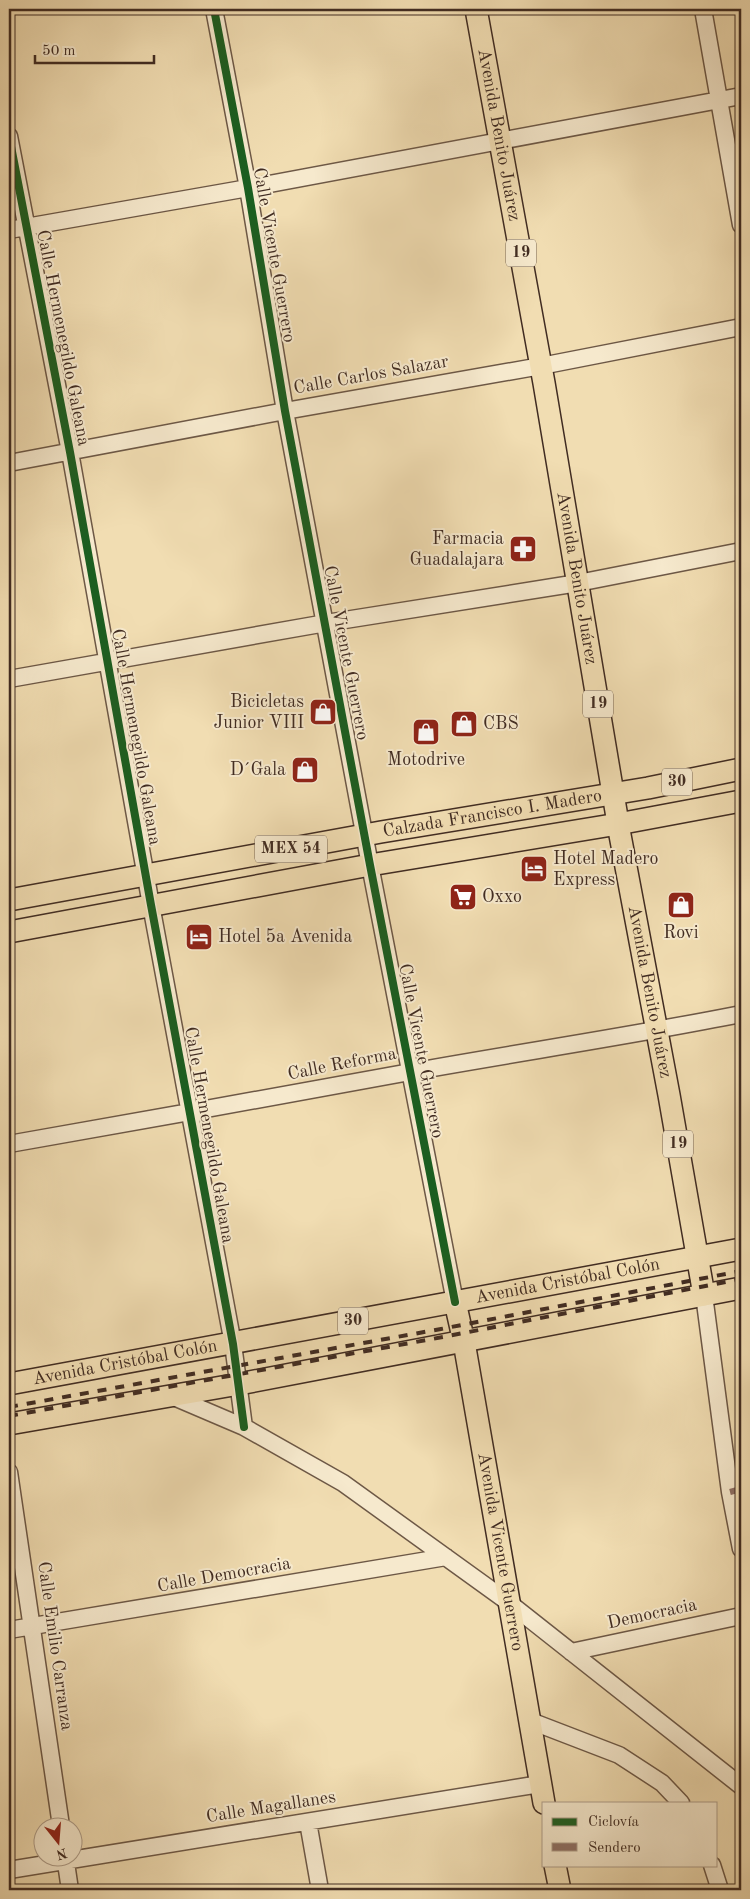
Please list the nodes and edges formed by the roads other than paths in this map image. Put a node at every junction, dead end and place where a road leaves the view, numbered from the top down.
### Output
1 (214, 9) edge
2 (476, 9) edge
3 (703, 9) edge
4 (741, 96) edge
5 (720, 100) junction
6 (9, 136) edge
7 (500, 141) junction
8 (248, 188) junction
9 (741, 225) edge
10 (26, 227) junction
11 (9, 230) edge
12 (741, 326) edge
13 (541, 366) junction
14 (285, 411) junction
15 (70, 452) junction
16 (9, 464) edge
17 (741, 551) edge
18 (578, 583) junction
19 (326, 623) junction
20 (106, 661) junction
21 (9, 679) edge
22 (741, 769) edge
23 (613, 794) junction
24 (741, 801) edge
25 (618, 824) junction
26 (365, 835) junction
27 (370, 865) junction
28 (146, 876) junction
29 (9, 900) edge
30 (151, 905) junction
31 (9, 932) edge
32 (741, 1014) edge
33 (657, 1031) junction
34 (410, 1072) junction
35 (190, 1113) junction
36 (9, 1144) edge
37 (741, 1249) edge
38 (698, 1258) junction
39 (741, 1288) edge
40 (704, 1295) junction
41 (455, 1302) junction
42 (464, 1342) junction
43 (233, 1344) junction
44 (9, 1384) edge
45 (239, 1384) junction
46 (169, 1395) junction
47 (9, 1424) edge
48 (244, 1426) junction
49 (9, 1472) edge
50 (741, 1549) edge
51 (446, 1558) junction
52 (508, 1602) junction
53 (741, 1616) edge
54 (32, 1628) junction
55 (9, 1630) edge
56 (572, 1652) junction
57 (528, 1720) junction
58 (741, 1786) edge
59 (542, 1793) edge
60 (680, 1802) edge
61 (60, 1816) edge
62 (308, 1822) junction
63 (82, 1856) edge
64 (32, 1865) edge
65 (66, 1866) edge
66 (555, 1866) edge
67 (712, 1866) edge
68 (9, 1870) edge
69 (70, 1890) edge
70 (320, 1890) edge
71 (560, 1890) edge
72 (720, 1890) edge

1 - 8 street, Calle Vicente Guerrero
2 - 7 main road, Avenida Benito Juárez / 19
3 - 5 street
4 - 5 street
5 - 7 street
5 - 9 street
6 - 10 street, Calle Hermenegildo Galeana
7 - 8 street
7 - 13 main road, Avenida Benito Juárez / 19
8 - 10 street
8 - 14 street, Calle Vicente Guerrero
10 - 11 street
10 - 15 street, Calle Hermenegildo Galeana
12 - 13 street, Calle Carlos Salazar
13 - 14 street, Calle Carlos Salazar
13 - 18 main road, Avenida Benito Juárez / 19
14 - 15 street, Calle Carlos Salazar
14 - 19 street, Calle Vicente Guerrero
15 - 16 street, Calle Carlos Salazar
15 - 20 street, Calle Hermenegildo Galeana
17 - 18 street
18 - 19 street
18 - 23 main road, Avenida Benito Juárez / 19
19 - 20 street
19 - 26 street, Calle Vicente Guerrero
20 - 21 street
20 - 28 street, Calle Hermenegildo Galeana
22 - 23 main road, Calzada Francisco I. Madero / 30
23 - 25 main road, Avenida Benito Juárez / 19
23 - 26 main road, Calzada Francisco I. Madero / MEX 54
24 - 25 main road, Calzada Francisco I. Madero / 30
25 - 27 main road, Calzada Francisco I. Madero / MEX 54
25 - 33 main road, Avenida Benito Juárez / 19
26 - 27 street, Calle Vicente Guerrero
26 - 28 main road, Calzada Francisco I. Madero / MEX 54
27 - 30 main road, Calzada Francisco I. Madero / MEX 54
27 - 34 street, Calle Vicente Guerrero
28 - 29 main road, Calzada Francisco I. Madero / MEX 54
28 - 30 street, Calle Hermenegildo Galeana
30 - 31 main road, Calzada Francisco I. Madero / MEX 54
30 - 35 street, Calle Hermenegildo Galeana
32 - 33 street, Calle Reforma
33 - 34 street, Calle Reforma
33 - 38 main road, Avenida Benito Juárez / 19
34 - 35 street, Calle Reforma
34 - 41 street, Calle Vicente Guerrero
35 - 36 street, Calle Reforma
35 - 43 street, Calle Hermenegildo Galeana
37 - 38 main road, Avenida Cristóbal Colón / 30
38 - 40 main road, Avenida Benito Juárez / 19
38 - 41 main road, Avenida Cristóbal Colón / 30
39 - 40 main road, 30
40 - 42 main road, 30
40 - 50 street, 19
41 - 42 main road, Avenida Vicente Guerrero
41 - 43 main road, Avenida Cristóbal Colón / 30
42 - 45 main road, 30
42 - 52 main road, Avenida Vicente Guerrero
43 - 44 main road, Avenida Cristóbal Colón / 30
43 - 45 street, Calle Hermenegildo Galeana
45 - 46 main road, 30
45 - 48 street, Calle Hermenegildo Galeana
46 - 47 main road, 30
46 - 48 street
48 - 51 street
49 - 54 street, Calle Emilio Carranza
51 - 52 street
51 - 54 street, Calle Democracia
52 - 56 street
52 - 57 main road, Avenida Vicente Guerrero
53 - 56 street, Democracia
54 - 55 street, Calle Democracia
54 - 61 street, Calle Emilio Carranza
56 - 58 street
57 - 59 main road, Avenida Vicente Guerrero
57 - 60 street
59 - 62 street, Calle Magallanes
62 - 63 street, Calle Magallanes
62 - 70 street
64 - 68 street, Calle Magallanes
65 - 69 street
66 - 71 main road
67 - 72 street

